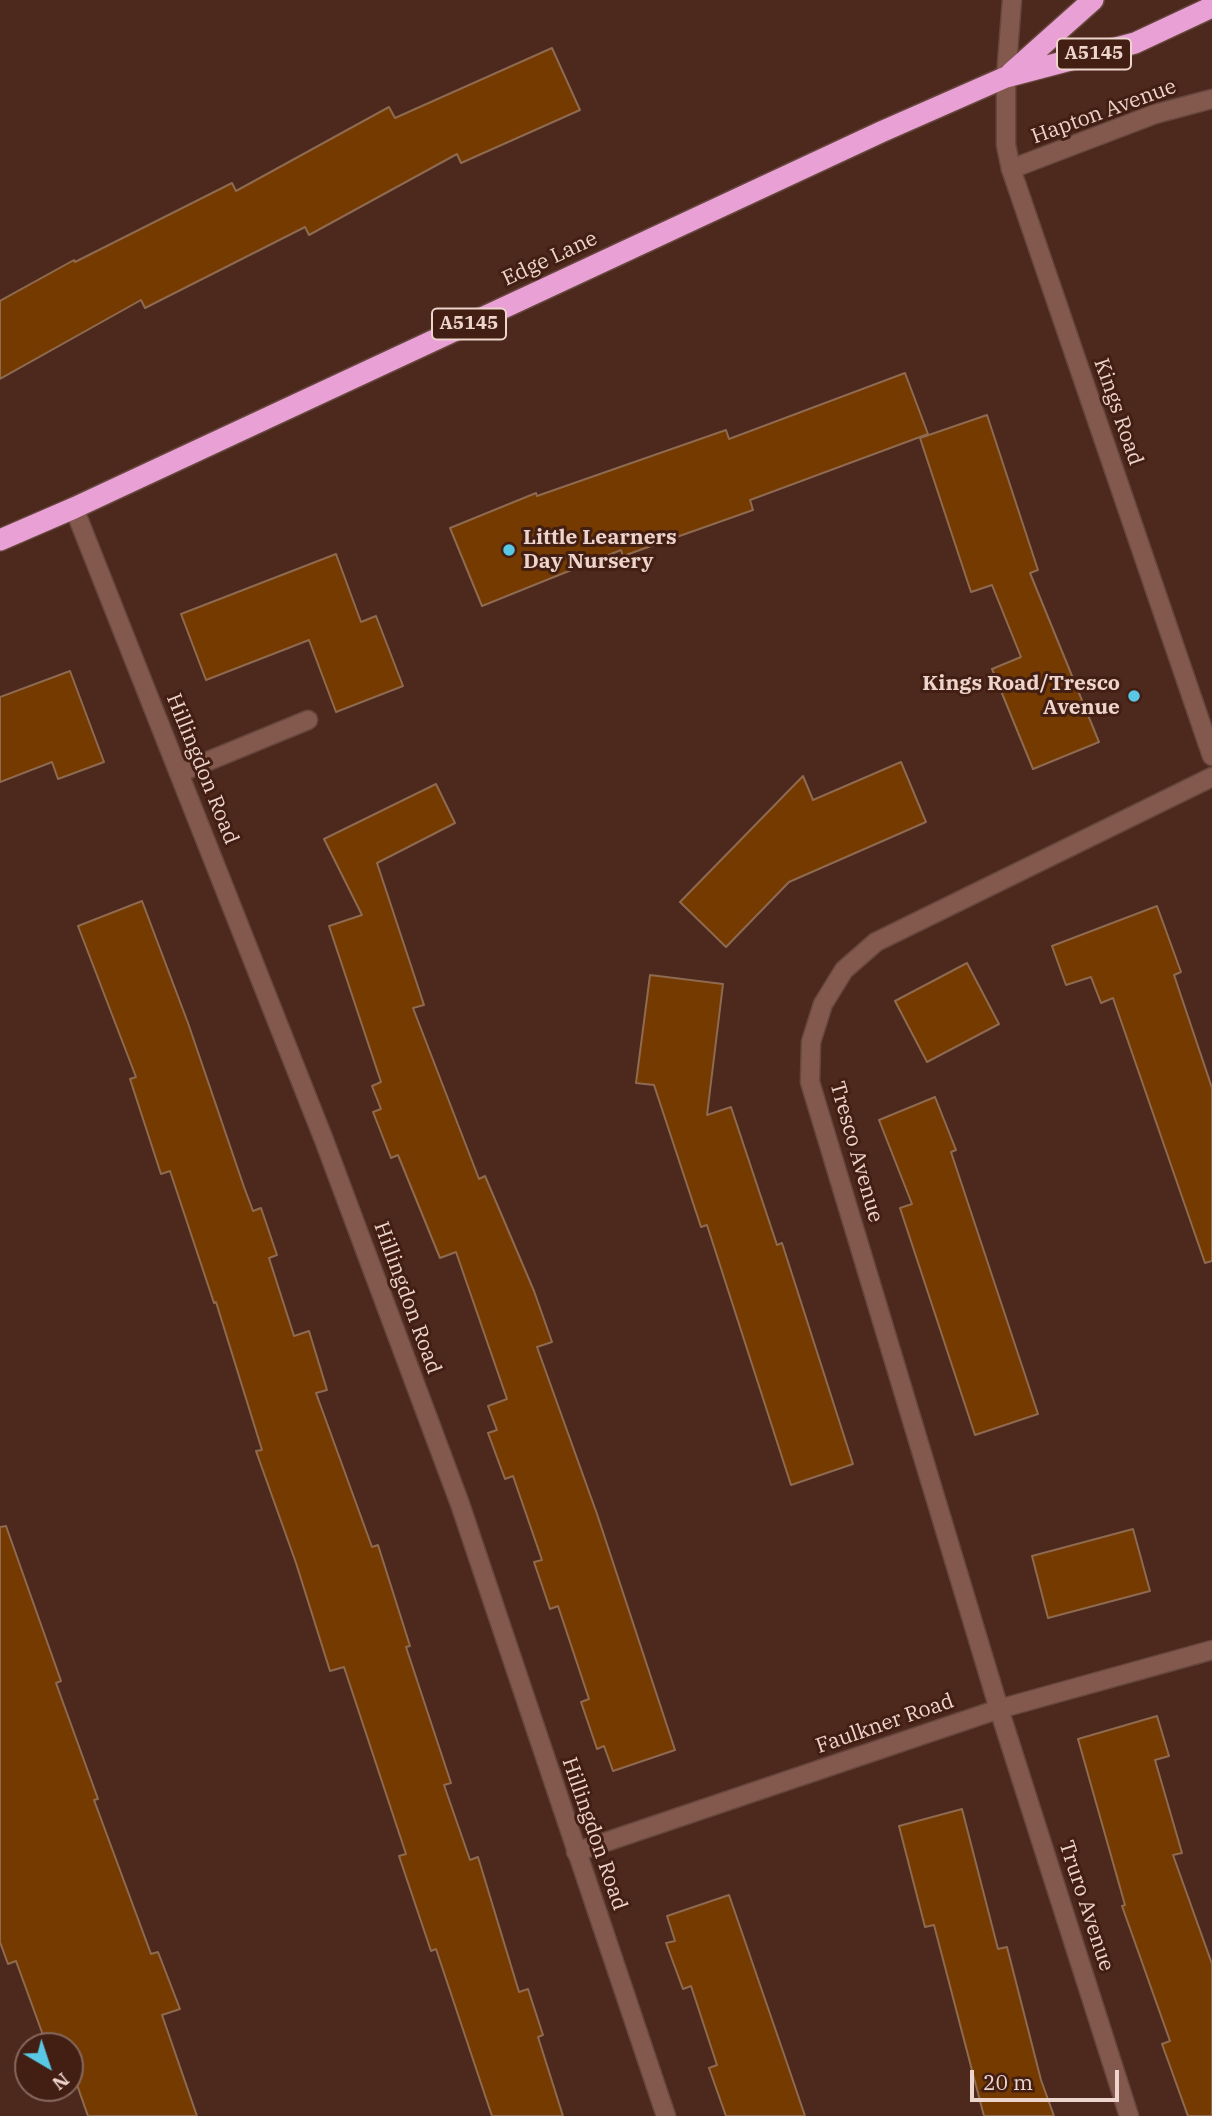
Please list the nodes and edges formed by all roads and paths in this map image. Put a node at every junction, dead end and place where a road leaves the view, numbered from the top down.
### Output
1 (1012, 0) edge
2 (1093, 0) edge
3 (1212, 6) edge
4 (1006, 77) junction
5 (1212, 99) edge
6 (1011, 169) junction
7 (75, 508) junction
8 (0, 540) edge
9 (309, 720) dead end
10 (1212, 756) edge
11 (179, 774) junction
12 (1212, 777) edge
13 (1212, 1650) edge
14 (999, 1709) junction
15 (576, 1852) junction
16 (666, 2116) edge
17 (1129, 2116) edge

1 - 4 street, Kings Road
2 - 4 highway, Edge Lane / A5145
3 - 4 highway, Edge Lane / A5145
4 - 6 street, Kings Road
4 - 7 highway, Edge Lane / A5145
5 - 6 street, Hapton Avenue
6 - 10 street, Kings Road
7 - 8 highway, Edge Lane / A5145
7 - 11 street, Hillingdon Road
9 - 11 street
11 - 15 street, Hillingdon Road
12 - 14 street, Tresco Avenue
13 - 14 street, Faulkner Road
14 - 15 street, Faulkner Road
14 - 17 street, Truro Avenue
15 - 16 street, Hillingdon Road

